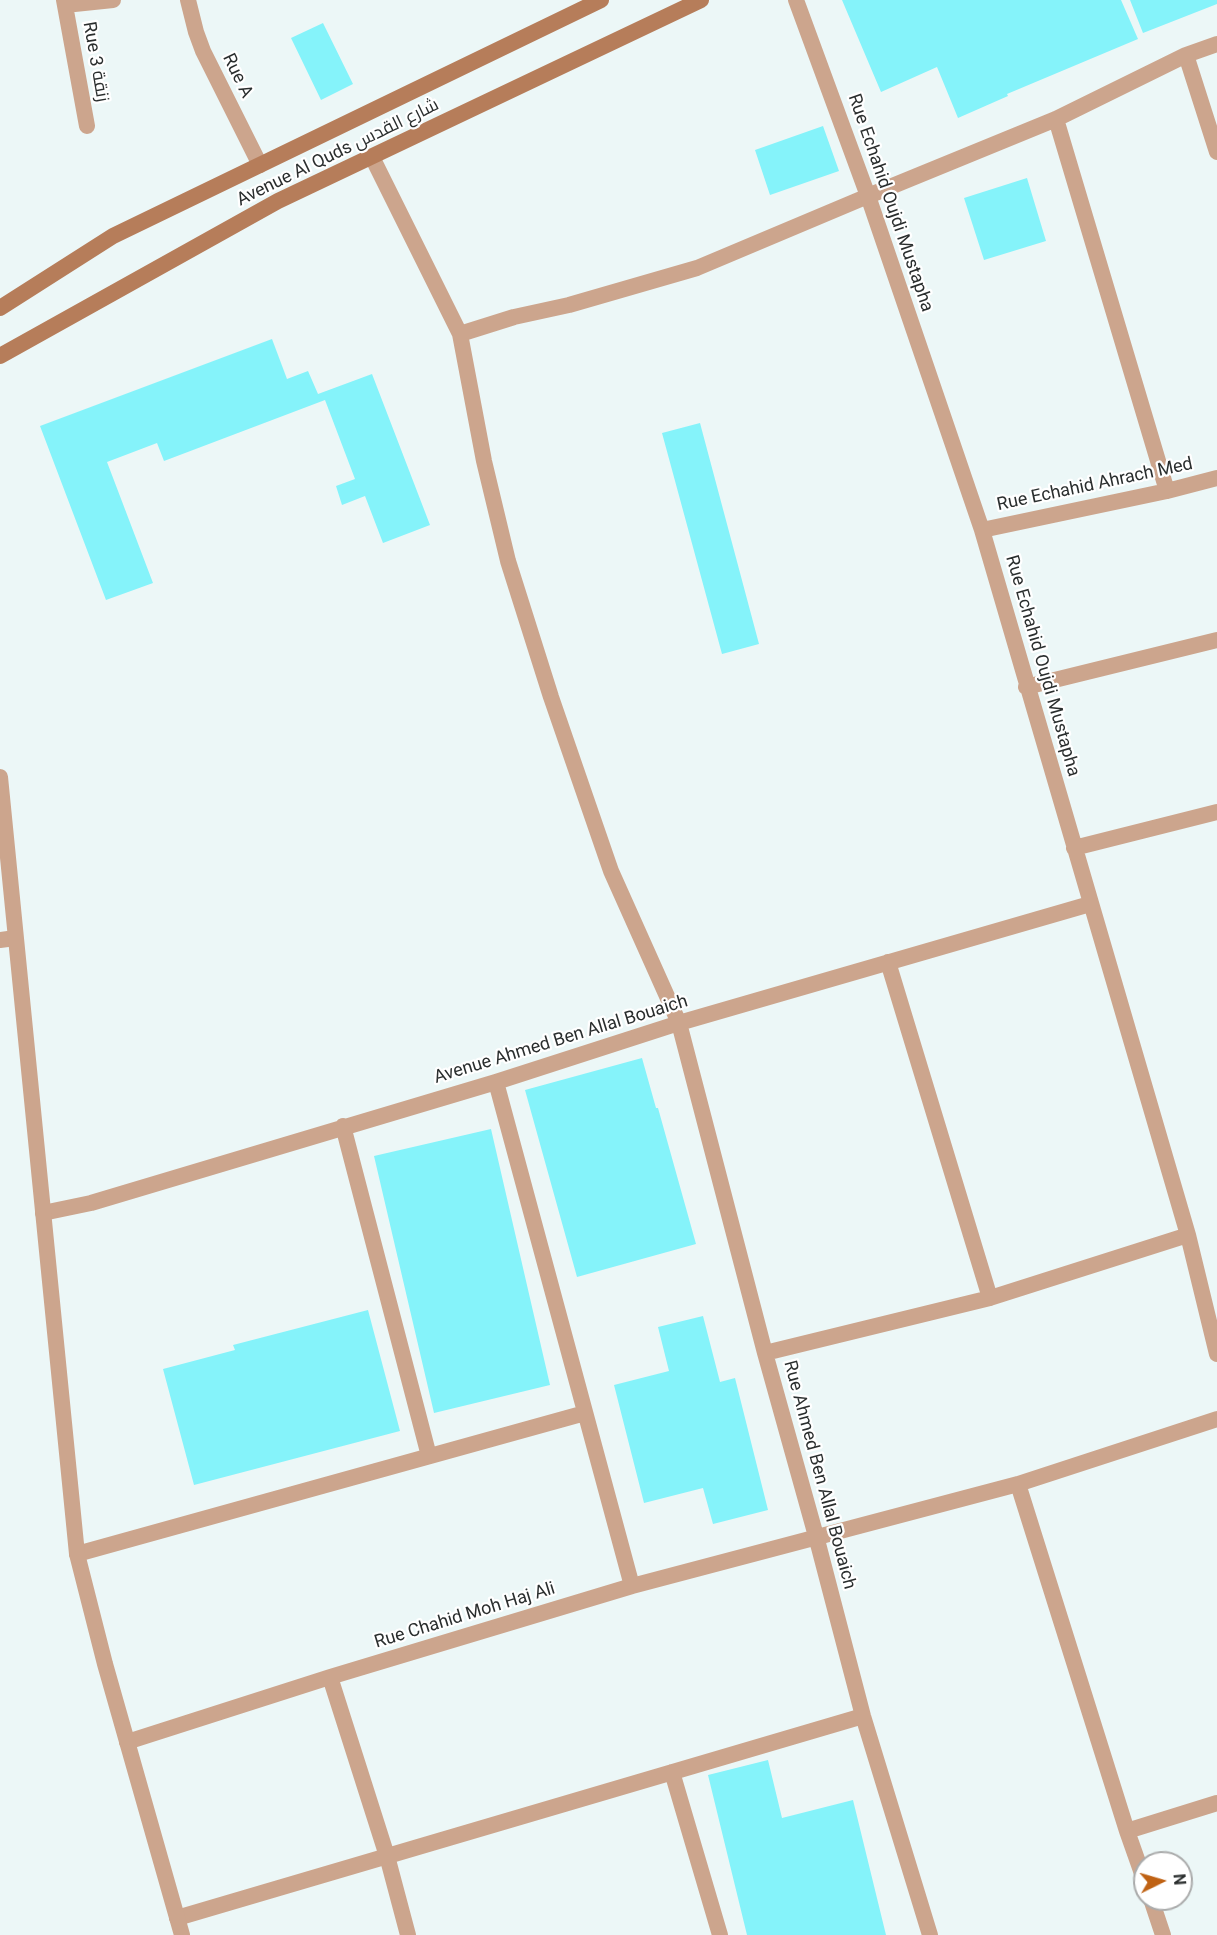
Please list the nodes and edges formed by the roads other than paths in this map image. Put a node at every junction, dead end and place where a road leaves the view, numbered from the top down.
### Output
1 (113, 0) edge
2 (188, 0) edge
3 (601, 0) edge
4 (701, 0) edge
5 (796, 0) edge
6 (65, 2) edge
7 (1217, 44) edge
8 (1186, 55) junction
9 (1056, 119) junction
10 (87, 126) dead end
11 (1217, 152) edge
12 (372, 157) junction
13 (260, 165) junction
14 (868, 196) junction
15 (0, 308) edge
16 (460, 334) junction
17 (0, 356) edge
18 (1217, 478) edge
19 (1167, 491) junction
20 (982, 530) junction
21 (1217, 640) edge
22 (1026, 687) junction
23 (0, 777) edge
24 (1217, 812) edge
25 (1074, 848) junction
26 (4, 858) edge
27 (1090, 904) junction
28 (8, 939) edge
29 (888, 962) junction
30 (680, 1023) junction
31 (496, 1082) junction
32 (343, 1126) junction
33 (43, 1213) junction
34 (1188, 1235) junction
35 (990, 1298) junction
36 (765, 1353) junction
37 (1217, 1354) edge
38 (585, 1413) junction
39 (1217, 1419) edge
40 (429, 1456) junction
41 (1018, 1484) junction
42 (816, 1536) junction
43 (77, 1554) junction
44 (632, 1586) junction
45 (330, 1677) junction
46 (863, 1716) junction
47 (127, 1742) junction
48 (672, 1772) junction
49 (1217, 1803) edge
50 (1127, 1831) junction
51 (1134, 1851) edge
52 (387, 1856) junction
53 (1155, 1911) edge
54 (177, 1918) junction
55 (182, 1935) edge
56 (408, 1935) edge
57 (720, 1935) edge
58 (930, 1935) edge
59 (1163, 1935) edge

1 - 6 street, Rue 3 زنقة
2 - 13 street, Rue A
3 - 13 main road, Avenue Al Quds شارع القدس
4 - 12 main road, Avenue Al Quds شارع القدس
5 - 14 street, Rue Echahid Oujdi Mustapha
6 - 10 street, Rue 3 زنقة
7 - 8 street
8 - 9 street
8 - 11 street
9 - 14 street
9 - 19 street
12 - 16 street, Rue Ahmed Ben Allal Bouaich
12 - 17 main road, Avenue Al Quds شارع القدس
13 - 15 main road, Avenue Al Quds شارع القدس
14 - 16 street
14 - 20 street, Rue Echahid Oujdi Mustapha
16 - 30 street, Rue Ahmed Ben Allal Bouaich
18 - 19 street, Rue Echahid Ahrach Med
19 - 20 street, Rue Echahid Ahrach Med
20 - 22 street, Rue Echahid Oujdi Mustapha
21 - 22 street
22 - 25 street, Rue Echahid Oujdi Mustapha
23 - 26 street
24 - 25 street
25 - 27 street, Rue Echahid Oujdi Mustapha
26 - 28 street
27 - 29 street, Avenue Ahmed Ben Allal Bouaich
27 - 34 street, Rue Echahid Oujdi Mustapha
28 - 33 street
29 - 30 street, Avenue Ahmed Ben Allal Bouaich
29 - 35 street
30 - 31 street, Avenue Ahmed Ben Allal Bouaich
30 - 36 street, Rue Ahmed Ben Allal Bouaich
31 - 32 street, Avenue Ahmed Ben Allal Bouaich
31 - 38 street
32 - 33 street, Avenue Ahmed Ben Allal Bouaich
32 - 40 street
33 - 43 street
34 - 35 street
34 - 37 street, Rue Echahid Oujdi Mustapha
35 - 36 street
36 - 42 street, Rue Ahmed Ben Allal Bouaich
38 - 40 street
38 - 44 street
39 - 41 street, Rue Chahid Moh Haj Ali
40 - 43 street
41 - 42 street, Rue Chahid Moh Haj Ali
41 - 50 street
42 - 44 street, Rue Chahid Moh Haj Ali
42 - 46 street, Rue Ahmed Ben Allal Bouaich
43 - 47 street
44 - 45 street, Rue Chahid Moh Haj Ali
45 - 47 street, Rue Chahid Moh Haj Ali
45 - 52 street
46 - 48 street
46 - 58 street, Rue Ahmed Ben Allal Bouaich
47 - 54 street
48 - 52 street
48 - 57 street
49 - 50 street
50 - 51 street
52 - 54 street
52 - 56 street
53 - 59 street
54 - 55 street

